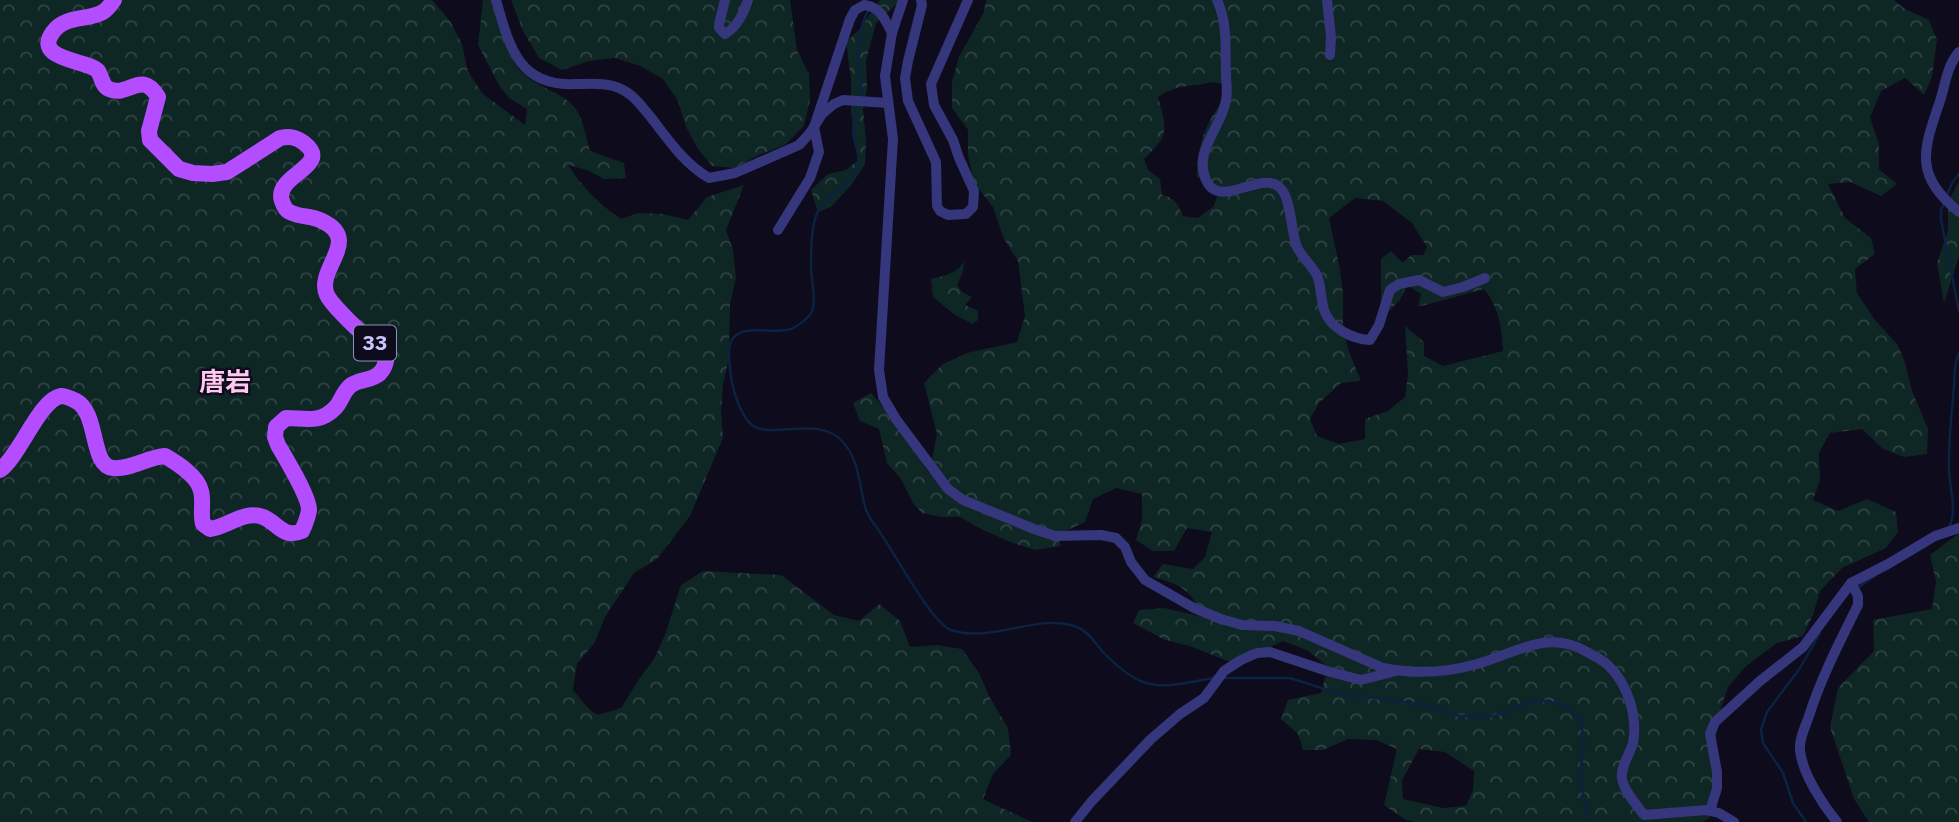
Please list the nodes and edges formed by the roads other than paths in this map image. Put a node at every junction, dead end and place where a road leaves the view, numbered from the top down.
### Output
1 (114, 0) edge
2 (496, 0) edge
3 (726, 0) edge
4 (748, 0) edge
5 (903, 0) edge
6 (920, 0) edge
7 (968, 0) edge
8 (1217, 0) edge
9 (1327, 0) edge
10 (892, 33) junction
11 (1959, 52) edge
12 (1330, 55) dead end
13 (885, 103) junction
14 (814, 127) junction
15 (1959, 212) edge
16 (778, 230) dead end
17 (1485, 278) dead end
18 (0, 470) edge
19 (1959, 529) edge
20 (1851, 583) junction
21 (1397, 671) junction
22 (1710, 811) junction
23 (1835, 819) edge
24 (1075, 822) edge
25 (1734, 822) edge
26 (1849, 822) edge

1 - 18 main road, 33
2 - 14 street
3 - 4 street
5 - 10 street
6 - 7 street
8 - 17 street
9 - 12 street
10 - 13 street
10 - 14 street
11 - 15 street
13 - 14 street
13 - 21 street
14 - 16 street
19 - 20 street
20 - 22 street
20 - 23 street
21 - 22 street
21 - 24 street
22 - 25 street
23 - 26 street

